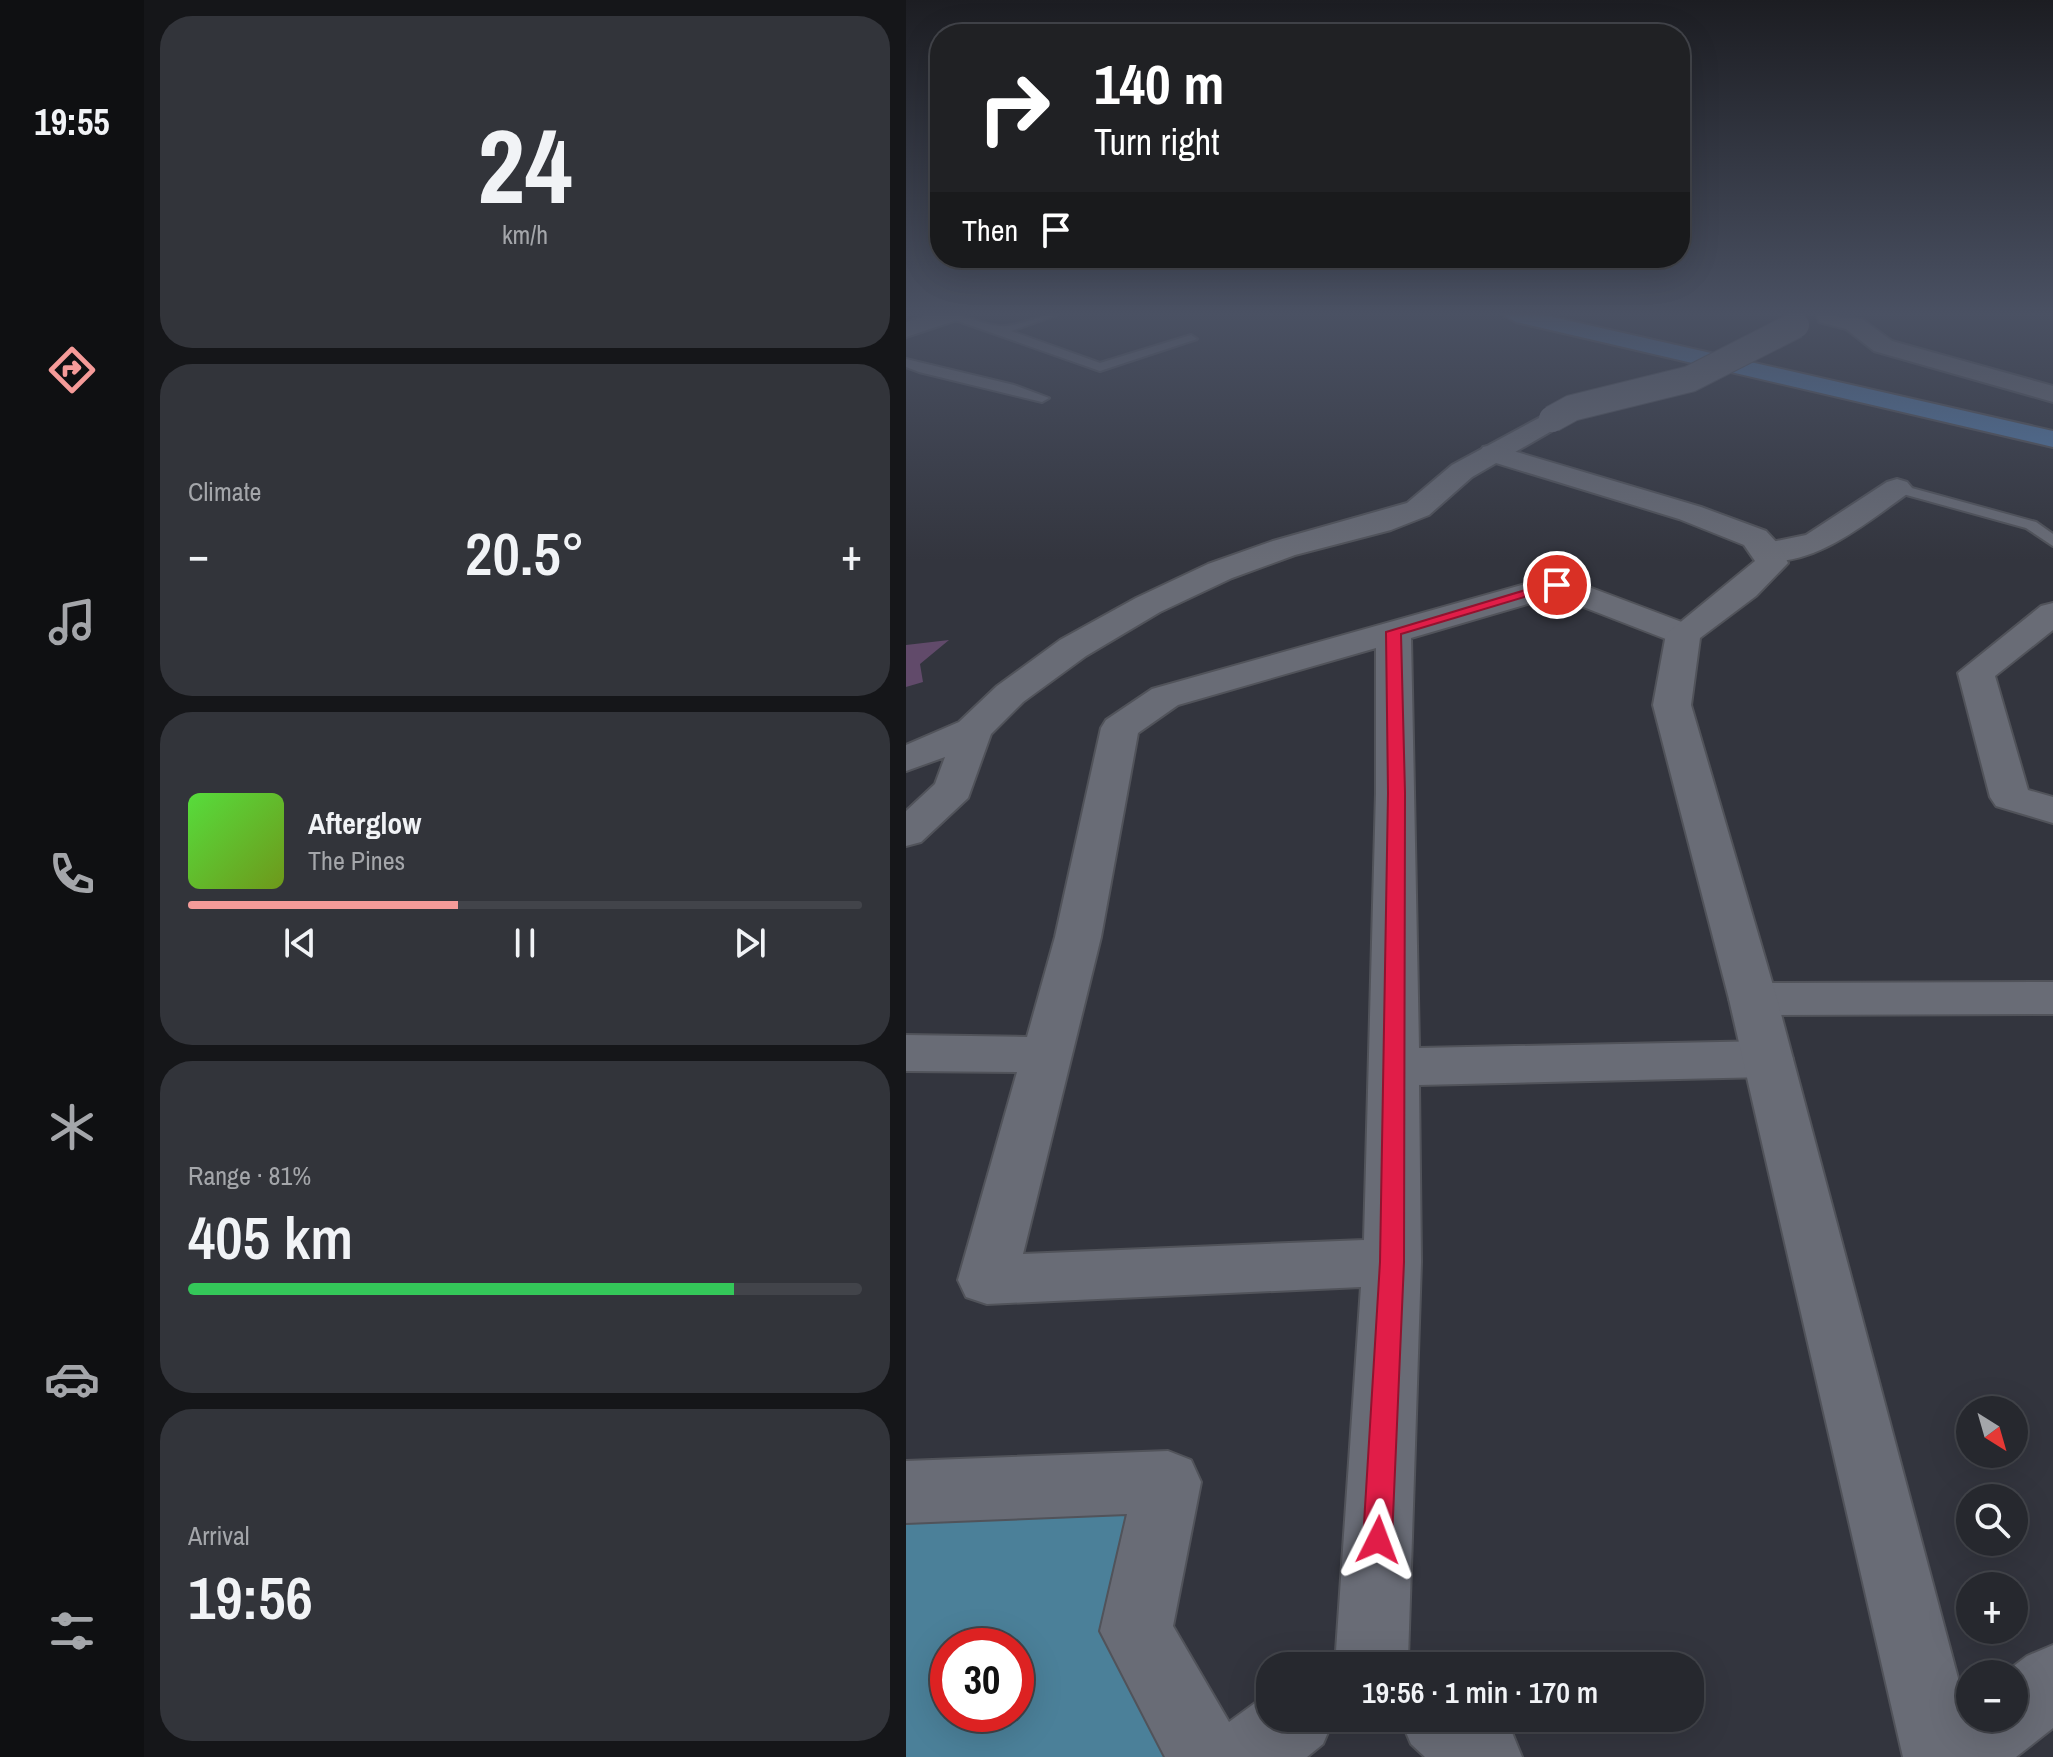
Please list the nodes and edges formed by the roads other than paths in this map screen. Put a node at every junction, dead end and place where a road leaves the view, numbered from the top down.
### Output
1 (1617, 397) edge
2 (1871, 397) edge
3 (1947, 397) edge
4 (2053, 422) edge
5 (2053, 439) edge
6 (1493, 453) junction
7 (1897, 488) joint
8 (2053, 541) edge
9 (1768, 552) junction
10 (2053, 613) edge
11 (1393, 632) junction
12 (1683, 634) junction
13 (2036, 644) edge
14 (973, 730) junction
15 (906, 759) edge
16 (2053, 811) edge
17 (906, 833) edge
18 (2053, 998) edge
19 (1753, 999) junction
20 (906, 1053) edge
21 (1047, 1055) junction
22 (1768, 1059) junction
23 (1392, 1067) junction
24 (1392, 1262) junction
25 (906, 1492) edge
26 (1372, 1652) edge
27 (2053, 1682) edge
28 (2028, 1701) edge
29 (1278, 1732) edge
30 (1454, 1732) edge
31 (1988, 1732) edge
32 (1206, 1757) edge
33 (1245, 1757) edge
34 (1484, 1757) edge
35 (1941, 1757) edge
36 (1955, 1757) edge

1 - 6 street, bridge
2 - 5 main road
3 - 4 main road
6 - 9 street
6 - 14 street
7 - 8 lane
7 - 9 street
9 - 12 street
10 - 13 street
11 - 12 street
11 - 21 street
11 - 23 street
12 - 19 street
13 - 16 street
14 - 15 street
14 - 17 street
18 - 19 street
19 - 22 street
20 - 21 street
21 - 24 street
22 - 23 street
22 - 35 street
23 - 24 street
24 - 26 street
25 - 32 street
27 - 28 street
29 - 33 street
30 - 34 street
31 - 36 street

